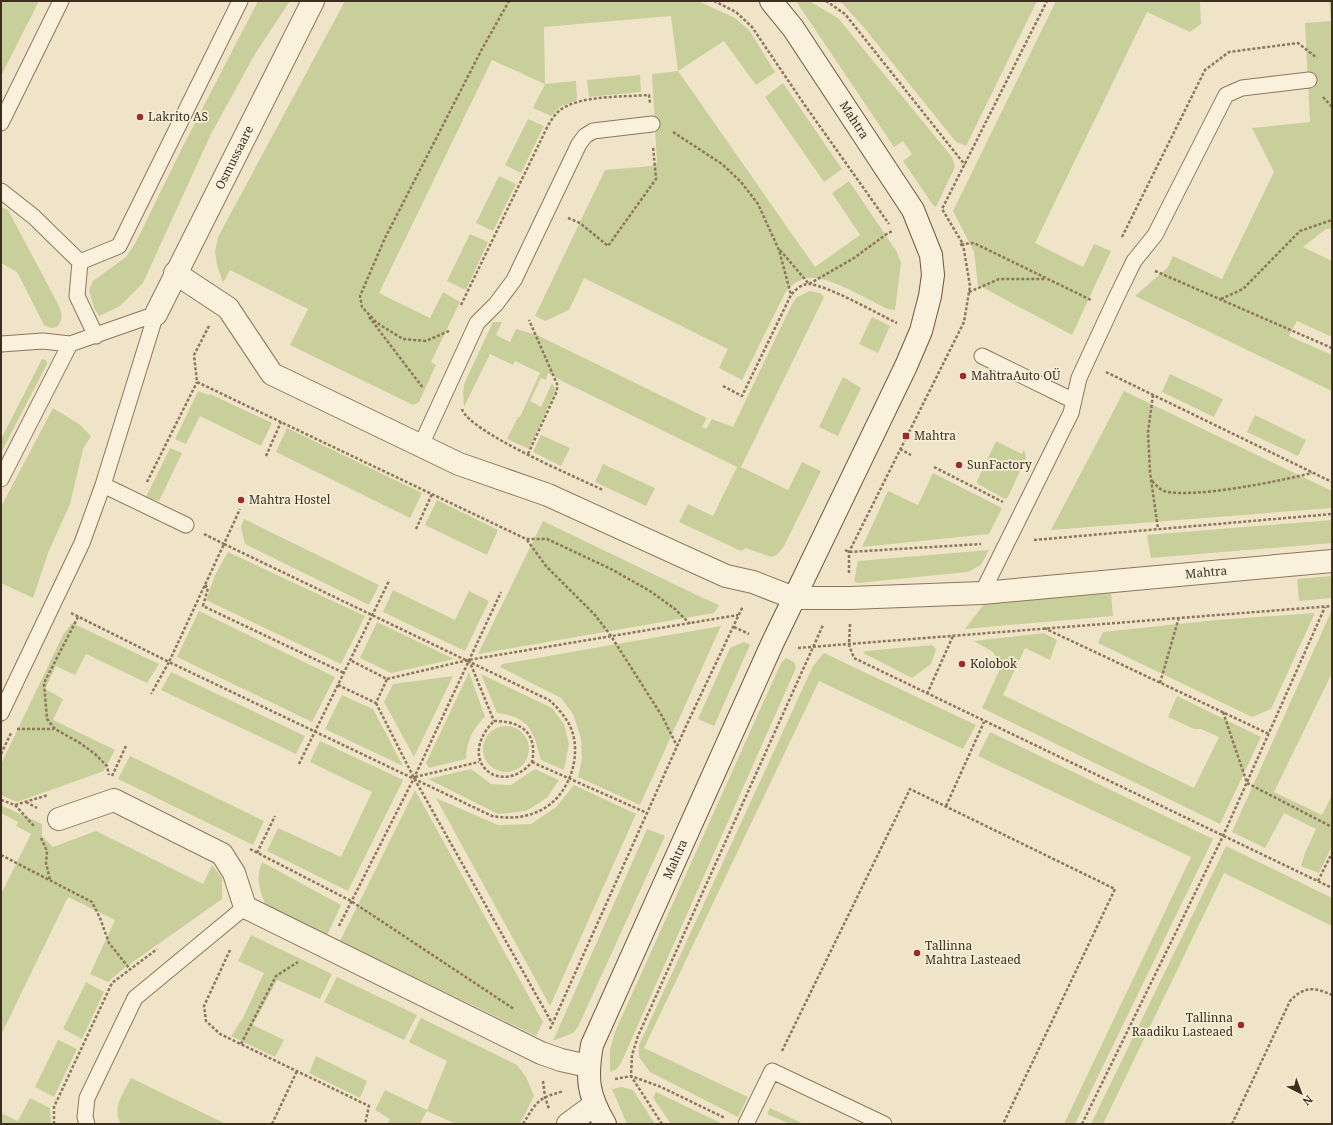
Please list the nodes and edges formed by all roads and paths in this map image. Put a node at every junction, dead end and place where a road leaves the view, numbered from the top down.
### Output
1 (60, 1) edge
2 (240, 1) edge
3 (313, 1) edge
4 (509, 1) edge
5 (714, 1) edge
6 (771, 1) edge
7 (826, 1) edge
8 (1047, 1) edge
9 (1308, 80) dead end
10 (1, 123) edge
11 (652, 124) joint
12 (965, 165) junction
13 (654, 172) dead end
14 (1, 191) edge
15 (548, 208) junction
16 (1332, 220) edge
17 (962, 245) junction
18 (779, 250) junction
19 (1134, 261) junction
20 (80, 262) junction
21 (175, 273) junction
22 (1044, 279) junction
23 (809, 284) junction
24 (969, 292) junction
25 (791, 295) junction
26 (1220, 299) junction
27 (1092, 301) dead end
28 (221, 304) junction
29 (362, 307) junction
30 (156, 314) junction
31 (529, 320) dead end
32 (897, 323) dead end
33 (450, 330) dead end
34 (96, 336) junction
35 (1, 344) edge
36 (70, 344) junction
37 (1332, 348) edge
38 (982, 356) dead end
39 (1104, 371) dead end
40 (196, 382) junction
41 (723, 386) dead end
42 (1153, 396) junction
43 (1074, 401) junction
44 (460, 402) dead end
45 (434, 416) junction
46 (281, 422) junction
47 (421, 445) junction
48 (900, 450) junction
49 (528, 454) junction
50 (910, 455) dead end
51 (266, 456) dead end
52 (934, 467) dead end
53 (1313, 473) junction
54 (1, 479) edge
55 (1152, 481) junction
56 (1332, 482) edge
57 (103, 485) junction
58 (607, 492) dead end
59 (432, 494) junction
60 (137, 502) junction
61 (1007, 504) dead end
62 (240, 509) dead end
63 (1332, 514) edge
64 (186, 525) dead end
65 (416, 529) dead end
66 (1158, 529) junction
67 (526, 539) junction
68 (1007, 542) junction
69 (224, 544) junction
70 (849, 552) junction
71 (1332, 561) edge
72 (849, 575) dead end
73 (389, 581) dead end
74 (205, 585) junction
75 (501, 592) dead end
76 (982, 593) junction
77 (794, 598) junction
78 (745, 602) dead end
79 (53, 604) junction
80 (1332, 606) edge
81 (1325, 607) junction
82 (373, 615) junction
83 (739, 615) junction
84 (78, 617) junction
85 (1179, 617) junction
86 (850, 620) dead end
87 (827, 623) dead end
88 (844, 623) dead end
89 (690, 624) junction
90 (850, 624) junction
91 (734, 627) junction
92 (1044, 628) junction
93 (611, 636) junction
94 (953, 636) junction
95 (755, 637) dead end
96 (849, 645) junction
97 (812, 646) junction
98 (350, 660) junction
99 (468, 660) junction
100 (169, 662) junction
101 (344, 673) junction
102 (388, 679) junction
103 (1160, 683) junction
104 (338, 685) junction
105 (151, 694) dead end
106 (927, 694) junction
107 (376, 703) junction
108 (1223, 712) junction
109 (1, 713) edge
110 (494, 721) junction
111 (984, 722) junction
112 (13, 729) dead end
113 (54, 729) junction
114 (315, 731) junction
115 (1269, 734) junction
116 (126, 746) dead end
117 (677, 747) junction
118 (479, 762) junction
119 (532, 762) junction
120 (299, 764) dead end
121 (414, 778) junction
122 (569, 779) junction
123 (1247, 783) junction
124 (16, 806) dead end
125 (946, 806) junction
126 (647, 813) junction
127 (275, 816) dead end
128 (59, 819) dead end
129 (1332, 827) edge
130 (38, 829) dead end
131 (39, 833) dead end
132 (1223, 836) junction
133 (257, 853) dead end
134 (1332, 853) edge
135 (1, 855) edge
136 (50, 880) junction
137 (1318, 882) junction
138 (1332, 888) edge
139 (351, 901) junction
140 (245, 907) junction
141 (232, 946) dead end
142 (328, 948) junction
143 (301, 959) dead end
144 (129, 968) dead end
145 (1332, 995) edge
146 (516, 1011) dead end
147 (552, 1023) junction
148 (241, 1044) junction
149 (541, 1053) junction
150 (588, 1066) junction
151 (297, 1071) junction
152 (772, 1071) junction
153 (538, 1076) dead end
154 (631, 1076) junction
155 (610, 1080) dead end
156 (543, 1081) junction
157 (569, 1090) dead end
158 (545, 1097) junction
159 (594, 1105) junction
160 (549, 1110) dead end
161 (729, 1121) dead end
162 (87, 1124) edge
163 (272, 1124) edge
164 (365, 1124) edge
165 (523, 1124) edge
166 (568, 1124) edge
167 (605, 1124) edge
168 (662, 1124) edge
169 (746, 1124) edge
170 (884, 1124) edge
171 (1003, 1124) edge
172 (1082, 1124) edge
173 (1232, 1124) edge

1 - 10 lane
2 - 20 lane
3 - 21 street, Osmussaare
4 - 29 path
5 - 23 path
6 - 77 street, Mahtra
7 - 12 path
8 - 12 path
9 - 19 lane
11 - 15 lane
11 - 18 path
12 - 17 path
13 - 15 path
14 - 20 lane
15 - 45 lane
16 - 26 path
17 - 22 path
17 - 24 path
18 - 23 path
18 - 25 path
19 - 26 path
19 - 43 lane
20 - 34 lane
21 - 28 street
21 - 30 street, Osmussaare
22 - 24 path
22 - 27 path
23 - 25 path
23 - 32 path
24 - 48 path
25 - 41 path
26 - 37 path
28 - 40 path
28 - 47 street
29 - 33 path
29 - 45 path
30 - 34 lane
30 - 57 lane
31 - 49 path
34 - 36 lane
35 - 36 lane
36 - 54 lane
38 - 43 lane
39 - 42 path
40 - 46 path
40 - 60 path
42 - 53 path
42 - 55 path
43 - 68 lane
44 - 49 path
45 - 47 lane
46 - 51 path
46 - 59 path
47 - 77 street
48 - 50 path
48 - 70 path
49 - 58 path
52 - 61 path
53 - 55 path
53 - 56 path
55 - 66 path
57 - 60 lane
57 - 79 lane
59 - 65 path
59 - 67 path
60 - 64 lane
62 - 69 path
63 - 66 path
66 - 68 path
67 - 89 path
67 - 93 path
68 - 70 path
68 - 76 lane
69 - 74 path
69 - 82 path
70 - 72 path
71 - 76 street, Mahtra
73 - 82 path
74 - 100 path
74 - 101 path
75 - 99 path
76 - 77 street, Mahtra
77 - 150 street, Mahtra
78 - 83 path
79 - 84 path
79 - 109 lane
80 - 81 path
81 - 85 path
81 - 115 path
82 - 98 path
82 - 99 path
83 - 89 path
83 - 91 path
84 - 100 path
84 - 113 path
85 - 92 path
85 - 103 path
86 - 90 path
87 - 97 path
88 - 90 path
89 - 93 path
90 - 96 path
91 - 95 path
91 - 117 path
92 - 94 path
92 - 103 path
93 - 99 path
93 - 117 path
94 - 96 path
94 - 106 path
96 - 97 path
96 - 106 path
97 - 154 path
98 - 101 path
98 - 102 path
99 - 102 path
99 - 110 path
99 - 121 path
99 - 122 path
100 - 105 path
100 - 114 path
101 - 104 path
102 - 107 path
103 - 108 path
104 - 107 path
104 - 114 path
106 - 111 path
107 - 121 path
108 - 115 path
108 - 123 path
110 - 118 path
110 - 119 path
111 - 125 path
111 - 132 path
112 - 113 path
113 - 116 path
114 - 120 path
114 - 121 path
115 - 123 path
117 - 126 path
118 - 119 path
118 - 121 path
119 - 122 path
121 - 122 path
121 - 139 path
121 - 147 path
122 - 126 path
123 - 129 path
123 - 132 path
124 - 130 path
125 - 152 path
125 - 171 path
126 - 147 path
127 - 133 path
128 - 140 street
131 - 136 path
132 - 137 path
132 - 172 path
134 - 137 path
135 - 136 path
136 - 144 path
137 - 138 path
139 - 142 path
139 - 146 path
140 - 142 street
140 - 162 lane
141 - 148 path
142 - 149 street
143 - 148 path
145 - 173 path
147 - 149 path
148 - 151 path
149 - 150 street
149 - 156 path
150 - 159 street, Mahtra
151 - 163 path
151 - 164 path
152 - 169 lane
152 - 170 lane
153 - 156 path
154 - 155 path
154 - 161 path
154 - 168 path
156 - 158 path
157 - 158 path
158 - 160 path
158 - 165 path
159 - 166 street
159 - 167 street, Mahtra

